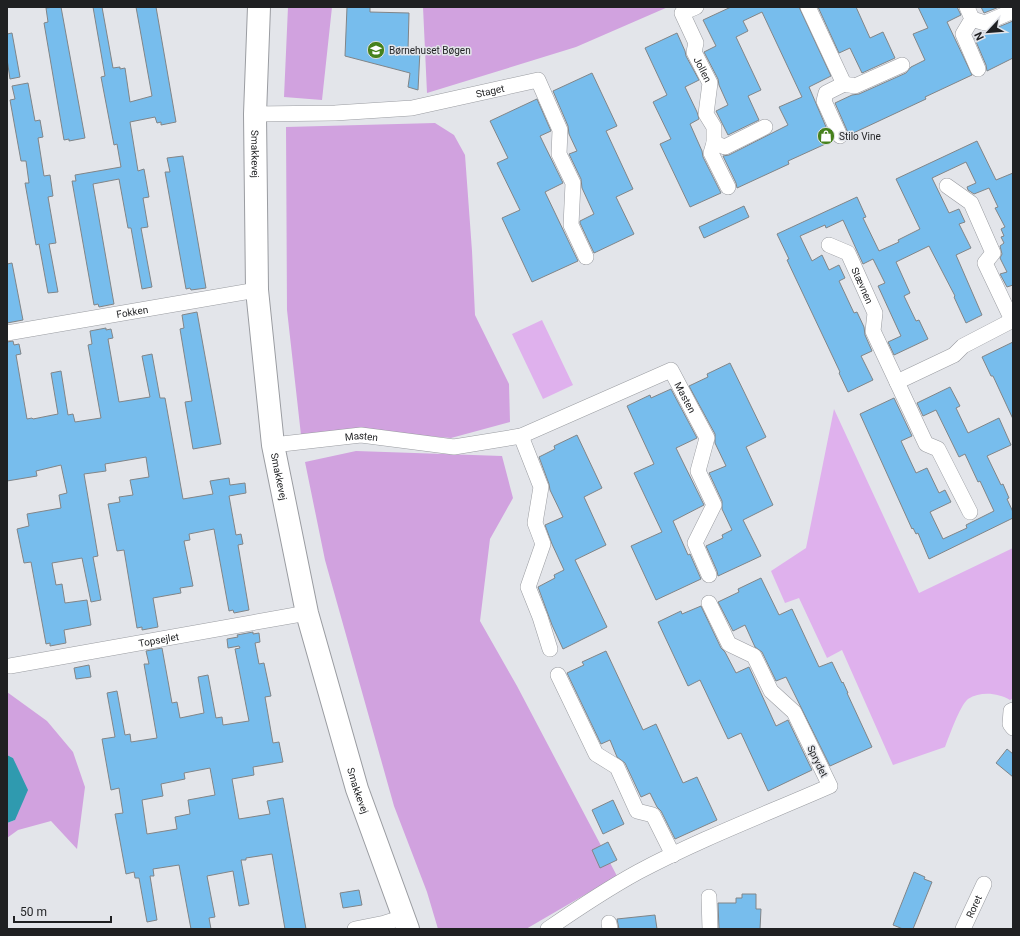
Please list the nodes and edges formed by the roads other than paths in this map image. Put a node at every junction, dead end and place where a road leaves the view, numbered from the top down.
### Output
1 (259, 7) edge
2 (696, 7) edge
3 (808, 7) edge
4 (1013, 11) edge
5 (970, 13) edge
6 (902, 65) dead end
7 (978, 69) dead end
8 (844, 84) junction
9 (255, 114) junction
10 (765, 127) dead end
11 (840, 136) dead end
12 (714, 143) junction
13 (947, 186) dead end
14 (728, 187) dead end
15 (829, 245) dead end
16 (586, 257) dead end
17 (257, 290) junction
18 (1013, 321) edge
19 (7, 333) edge
20 (897, 382) junction
21 (521, 436) junction
22 (273, 445) junction
23 (970, 512) dead end
24 (709, 575) dead end
25 (709, 602) dead end
26 (307, 613) junction
27 (550, 650) dead end
28 (10, 666) dead end
29 (558, 675) dead end
30 (1013, 710) edge
31 (1013, 728) edge
32 (673, 854) junction
33 (984, 884) dead end
34 (709, 898) dead end
35 (406, 923) edge
36 (355, 929) edge
37 (548, 929) edge
38 (710, 929) edge
39 (963, 929) edge

1 - 9 street, Smakkevej
2 - 12 street, Jollen
3 - 8 street
4 - 5 street
5 - 7 street
6 - 8 street
8 - 11 street
9 - 16 street, Staget
9 - 17 street, Smakkevej
10 - 12 street
12 - 14 street, Jollen
13 - 18 street
15 - 20 street, Stævnen
17 - 19 street, Fokken
17 - 22 street, Smakkevej
18 - 20 street
20 - 23 street, Stævnen
21 - 22 street, Masten
21 - 24 street, Masten
21 - 27 street
22 - 26 street, Smakkevej
25 - 32 street, Sprydet
26 - 28 street, Topsejlet
26 - 35 street, Smakkevej
29 - 32 street
30 - 31 street
32 - 37 street, Sprydet
33 - 39 street, Roret
34 - 38 street
35 - 36 street

